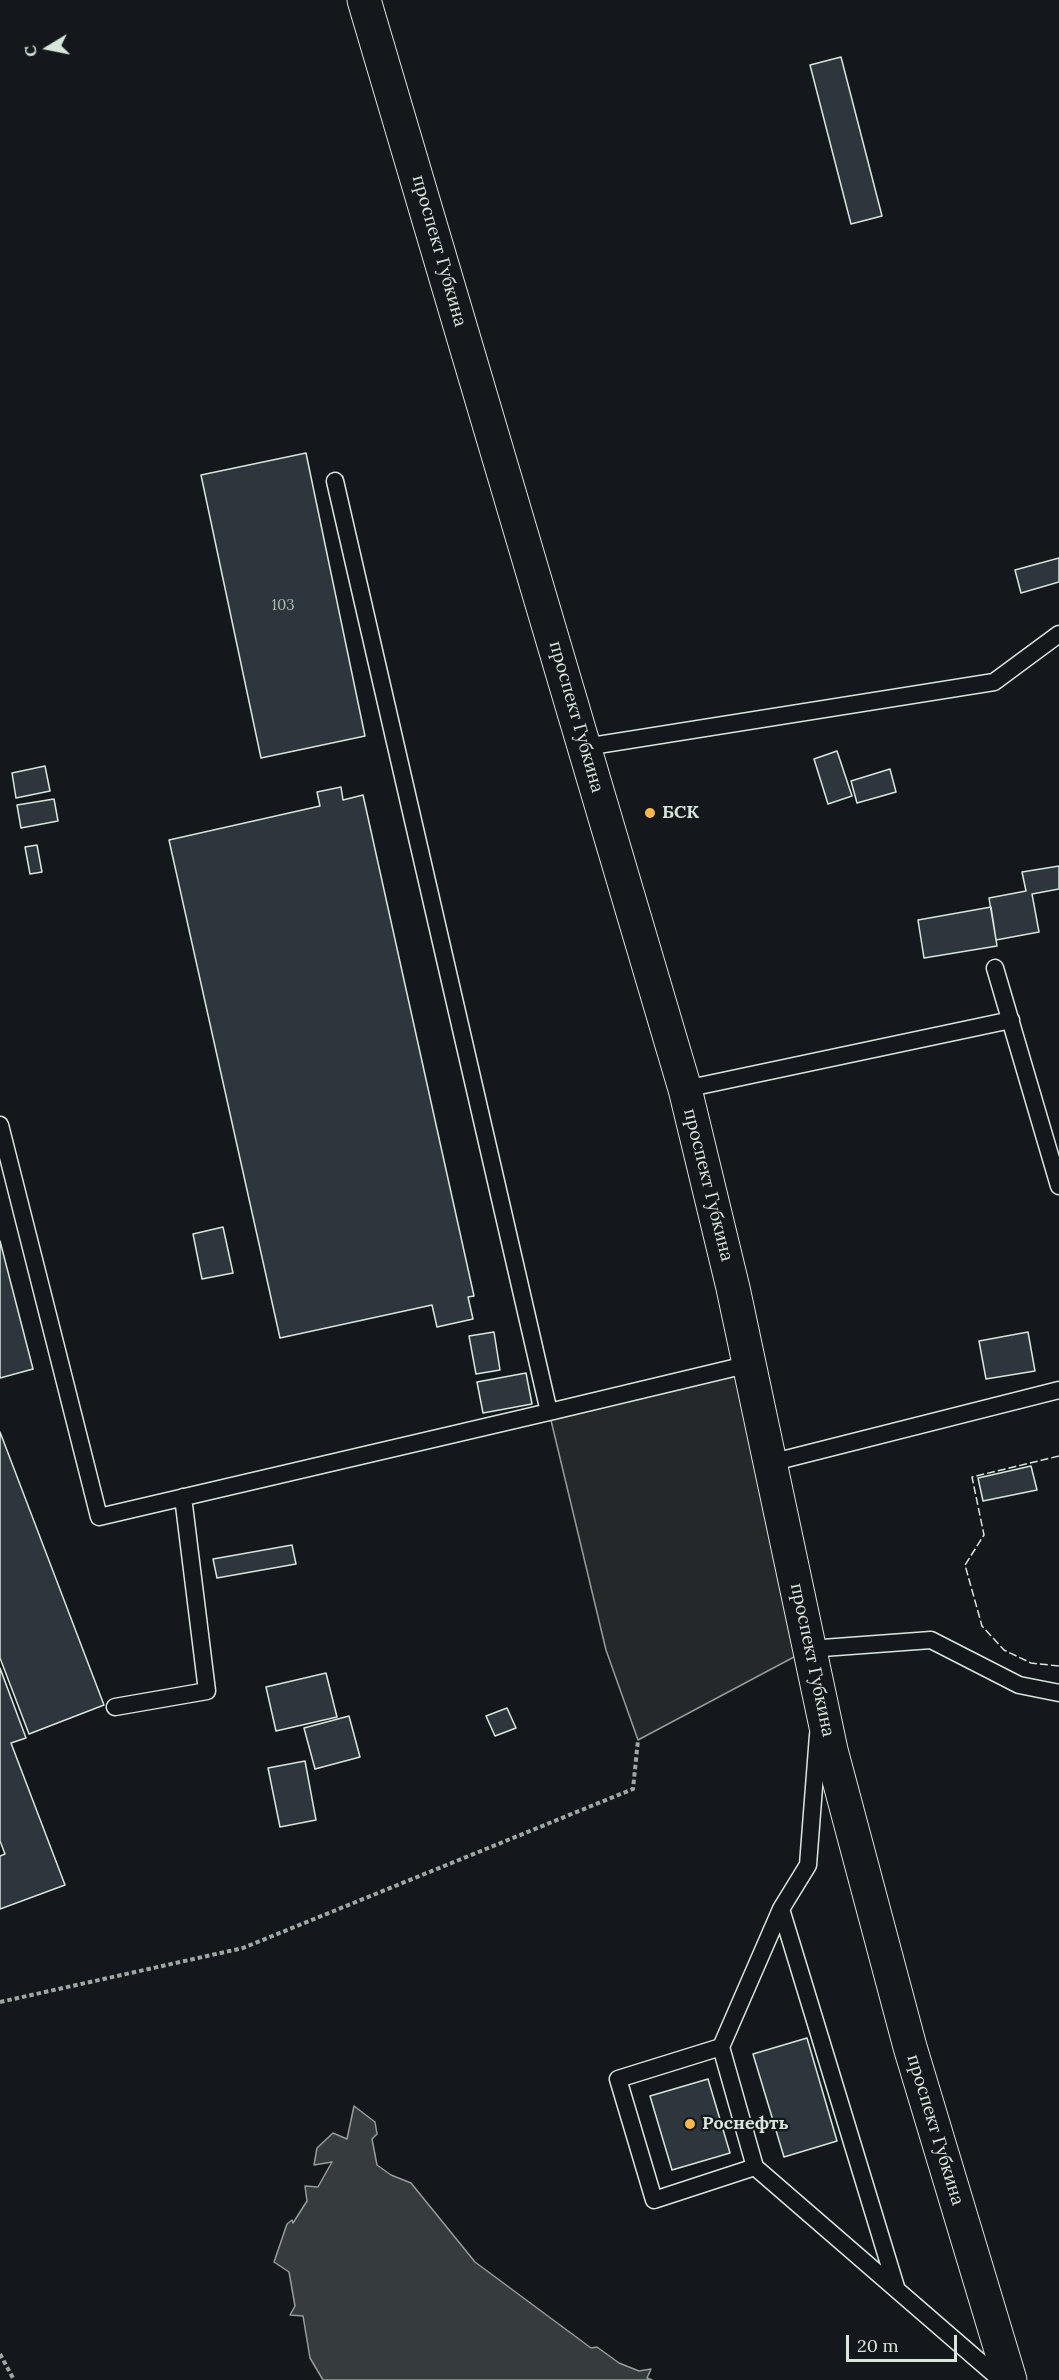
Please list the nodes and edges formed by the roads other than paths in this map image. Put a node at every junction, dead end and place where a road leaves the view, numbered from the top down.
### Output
1 (364, 0) edge
2 (335, 481) dead end
3 (1059, 634) edge
4 (585, 747) junction
5 (995, 968) dead end
6 (1011, 1020) junction
7 (685, 1089) junction
8 (0, 1125) edge
9 (1059, 1186) edge
10 (750, 1364) junction
11 (1059, 1390) edge
12 (549, 1412) junction
13 (770, 1463) junction
14 (183, 1497) junction
15 (808, 1649) junction
16 (1059, 1693) edge
17 (820, 1702) junction
18 (115, 1707) dead end
19 (782, 1909) junction
20 (721, 2047) junction
21 (755, 2167) junction
22 (896, 2288) junction
23 (1001, 2380) edge
24 (1010, 2380) edge

1 - 4 street, проспект Губкина
2 - 12 lane
3 - 4 lane
4 - 7 street, проспект Губкина
5 - 6 lane
6 - 7 lane
6 - 9 lane
7 - 10 street, проспект Губкина
8 - 14 lane
10 - 12 lane
10 - 13 street, проспект Губкина
11 - 13 lane
12 - 14 lane
13 - 15 street, проспект Губкина
14 - 18 lane
15 - 16 lane
15 - 17 street, проспект Губкина
17 - 19 lane
17 - 24 street, проспект Губкина
19 - 20 lane
19 - 22 lane
20 - 21 lane
20 - 21 lane
21 - 22 lane
22 - 23 lane

